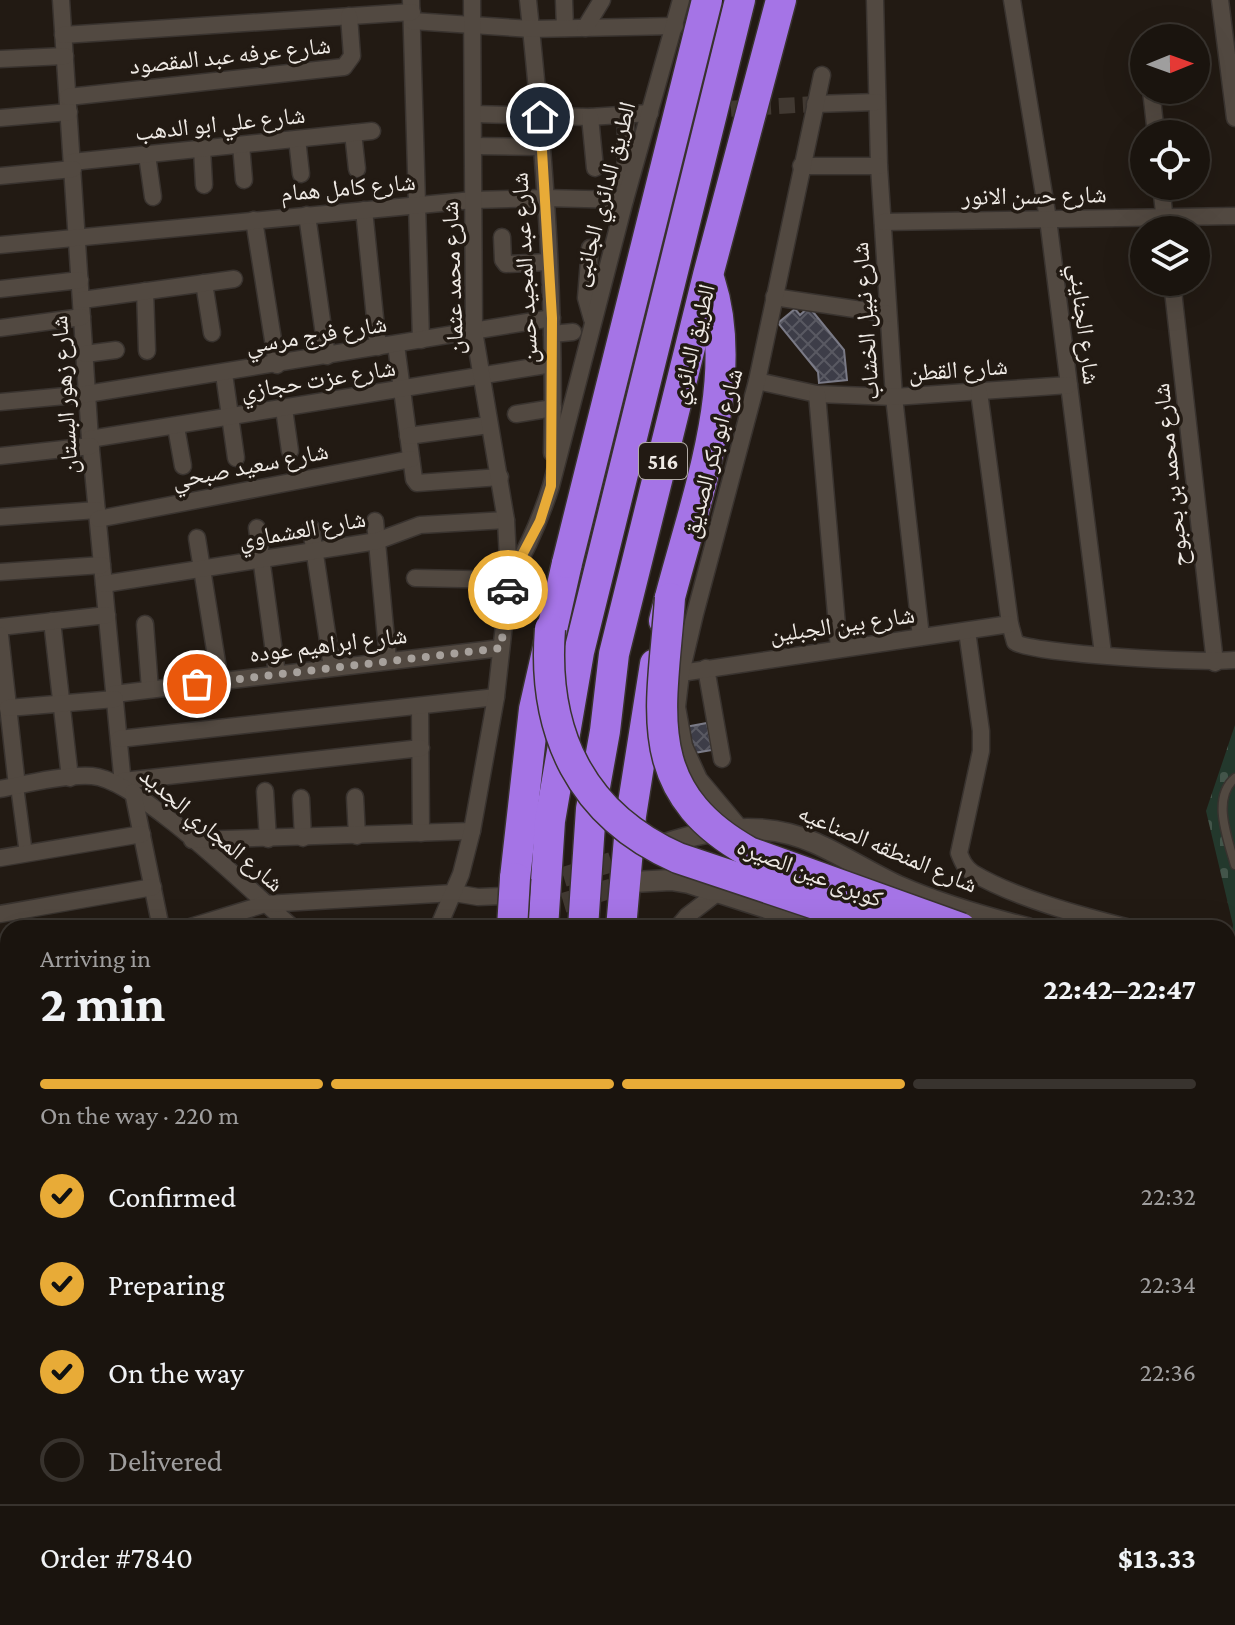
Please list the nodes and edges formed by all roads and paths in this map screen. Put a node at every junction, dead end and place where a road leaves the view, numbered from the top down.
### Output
1 (61, 0) edge
2 (472, 0) edge
3 (528, 0) edge
4 (564, 0) edge
5 (602, 0) edge
6 (681, 0) edge
7 (707, 0) edge
8 (740, 0) edge
9 (781, 0) edge
10 (875, 0) edge
11 (1012, 0) edge
12 (1220, 0) edge
13 (412, 11) edge
14 (349, 16) junction
15 (473, 24) junction
16 (675, 26) junction
17 (565, 28) junction
18 (585, 28) junction
19 (531, 29) junction
20 (63, 35) junction
21 (65, 56) junction
22 (0, 59) edge
23 (822, 75) dead end
24 (877, 102) junction
25 (68, 104) junction
26 (815, 104) junction
27 (650, 113) junction
28 (474, 114) junction
29 (626, 115) junction
30 (540, 117) junction
31 (590, 117) junction
32 (0, 118) edge
33 (1235, 118) edge
34 (372, 131) dead end
35 (353, 133) junction
36 (297, 139) junction
37 (241, 145) junction
38 (474, 146) junction
39 (542, 147) junction
40 (202, 149) junction
41 (147, 155) junction
42 (73, 165) junction
43 (801, 166) junction
44 (879, 166) junction
45 (595, 168) dead end
46 (357, 169) dead end
47 (301, 174) dead end
48 (0, 176) edge
49 (244, 180) dead end
50 (204, 185) dead end
51 (153, 197) dead end
52 (545, 198) junction
53 (473, 200) junction
54 (625, 200) junction
55 (416, 205) junction
56 (364, 210) junction
57 (307, 215) junction
58 (1235, 216) edge
59 (1048, 219) junction
60 (1210, 219) edge
61 (254, 220) junction
62 (883, 222) junction
63 (1130, 222) edge
64 (502, 237) dead end
65 (77, 238) junction
66 (0, 245) edge
67 (590, 248) dead end
68 (548, 262) junction
69 (708, 275) junction
70 (234, 279) dead end
71 (80, 280) junction
72 (204, 283) junction
73 (0, 289) edge
74 (145, 291) junction
75 (1174, 296) edge
76 (774, 297) junction
77 (82, 309) junction
78 (888, 314) junction
79 (593, 321) junction
80 (552, 326) junction
81 (0, 328) edge
82 (474, 331) junction
83 (573, 332) dead end
84 (212, 333) dead end
85 (421, 340) junction
86 (396, 345) junction
87 (378, 347) junction
88 (116, 350) dead end
89 (147, 351) dead end
90 (85, 354) junction
91 (327, 356) junction
92 (552, 364) junction
93 (277, 365) junction
94 (224, 374) junction
95 (481, 376) junction
96 (757, 381) junction
97 (1069, 385) junction
98 (402, 390) junction
99 (979, 392) junction
100 (87, 394) junction
101 (817, 394) junction
102 (894, 397) junction
103 (0, 402) edge
104 (553, 408) junction
105 (284, 409) junction
106 (516, 414) dead end
107 (230, 417) junction
108 (489, 425) junction
109 (176, 427) junction
110 (408, 436) junction
111 (90, 442) junction
112 (290, 451) dead end
113 (0, 456) edge
114 (236, 458) dead end
115 (411, 459) junction
116 (183, 466) dead end
117 (500, 477) junction
118 (551, 486) junction
119 (97, 514) junction
120 (0, 517) edge
121 (506, 520) junction
122 (375, 521) dead end
123 (257, 528) dead end
124 (311, 528) dead end
125 (197, 538) dead end
126 (377, 541) junction
127 (315, 552) junction
128 (262, 560) junction
129 (102, 565) junction
130 (203, 570) junction
131 (0, 572) edge
132 (415, 578) dead end
133 (509, 580) junction
134 (104, 584) junction
135 (670, 598) junction
136 (107, 615) junction
137 (52, 621) junction
138 (145, 624) dead end
139 (1010, 624) junction
140 (0, 627) edge
141 (550, 629) junction
142 (967, 631) junction
143 (0, 635) edge
144 (921, 637) junction
145 (501, 648) junction
146 (839, 649) junction
147 (1103, 654) junction
148 (388, 660) junction
149 (1235, 660) edge
150 (1215, 663) junction
151 (332, 667) junction
152 (706, 668) junction
153 (681, 673) junction
154 (277, 674) junction
155 (220, 681) junction
156 (150, 689) junction
157 (115, 696) junction
158 (496, 697) junction
159 (61, 703) junction
160 (420, 706) junction
161 (8, 708) junction
162 (119, 739) junction
163 (421, 748) junction
164 (722, 759) dead end
165 (70, 778) junction
166 (1235, 778) edge
167 (126, 786) junction
168 (8, 787) edge
169 (265, 791) dead end
170 (355, 797) dead end
171 (301, 798) dead end
172 (740, 828) junction
173 (472, 831) junction
174 (421, 833) junction
175 (142, 834) junction
176 (357, 836) junction
177 (303, 838) junction
178 (268, 839) junction
179 (192, 840) junction
180 (26, 854) junction
181 (634, 855) tunnel mouth
182 (0, 858) edge
183 (1235, 865) edge
184 (633, 882) tunnel mouth
185 (153, 887) junction
186 (454, 893) junction
187 (717, 893) junction
188 (503, 896) dead end
189 (265, 904) junction
190 (0, 914) edge
191 (159, 920) edge
192 (213, 920) edge
193 (284, 920) edge
194 (442, 920) edge
195 (504, 920) edge
196 (544, 920) edge
197 (584, 920) edge
198 (622, 920) edge
199 (684, 920) edge
200 (785, 920) edge
201 (863, 920) edge
202 (939, 920) edge
203 (1001, 920) edge
204 (1102, 920) edge

1 - 20 street, شارع زهور البستان
2 - 15 street, شارع محمد عثمان
3 - 19 street, شارع عبد المجيد حسن
4 - 17 street
5 - 18 street
6 - 16 street, الطريق الدائري الجانبى
7 - 141 highway, bridge
8 - 196 highway, الطريق الدائري / 516
9 - 69 highway, الطريق الدائري / 516
10 - 24 street, شارع نبيل الخشاب
11 - 59 street, شارع الجنايني
12 - 33 street
13 - 14 street
13 - 15 street
13 - 55 street
14 - 20 street
14 - 25 street, شارع عرفه عبد المقصود
15 - 19 street
15 - 28 street, شارع محمد عثمان
16 - 18 street
16 - 27 street, الطريق الدائري الجانبى
17 - 18 street
17 - 19 street
19 - 30 street, شارع عبد المجيد حسن
20 - 21 street, شارع زهور البستان
21 - 22 street
21 - 25 street, شارع زهور البستان
23 - 26 street, شارع ابو بكر الصديق
24 - 26 street
24 - 44 street, شارع نبيل الخشاب
25 - 32 street, شارع عرفه عبد المقصود
25 - 42 street, شارع زهور البستان
26 - 43 street, شارع ابو بكر الصديق
27 - 29 street
27 - 54 street, الطريق الدائري الجانبى
28 - 30 street
28 - 38 street, شارع محمد عثمان
29 - 31 street
29 - 54 street
30 - 31 street
30 - 39 street, شارع عبد المجيد حسن
31 - 45 street
34 - 35 street, شارع علي ابو الدهب
35 - 36 street, شارع علي ابو الدهب
35 - 46 street
36 - 37 street, شارع علي ابو الدهب
36 - 47 street
37 - 40 street, شارع علي ابو الدهب
37 - 49 street
38 - 39 street
38 - 53 street, شارع محمد عثمان
39 - 52 street, شارع عبد المجيد حسن
40 - 41 street, شارع علي ابو الدهب
40 - 50 street
41 - 42 street, شارع علي ابو الدهب
41 - 51 street
42 - 48 street, شارع علي ابو الدهب
42 - 65 street, شارع زهور البستان
43 - 44 street
43 - 76 street, شارع ابو بكر الصديق
44 - 62 street, شارع نبيل الخشاب
52 - 53 street, شارع كامل همام
52 - 54 street, شارع كامل همام
52 - 68 street, شارع عبد المجيد حسن
53 - 55 street, شارع كامل همام
53 - 82 street, شارع محمد عثمان
54 - 79 street, الطريق الدائري الجانبى
55 - 56 street, شارع كامل همام
55 - 85 street
56 - 57 street, شارع كامل همام
56 - 87 street
57 - 61 street, شارع كامل همام
57 - 91 street
58 - 60 street, شارع حسن الانور
59 - 62 street, شارع حسن الانور
59 - 63 street, شارع حسن الانور
59 - 97 street, شارع الجنايني
61 - 65 street, شارع كامل همام
61 - 93 street
62 - 78 street, شارع نبيل الخشاب
64 - 68 street
65 - 66 street, شارع كامل همام
65 - 71 street, شارع زهور البستان
67 - 79 street
68 - 80 street, شارع عبد المجيد حسن
69 - 135 highway
69 - 197 highway, الطريق الدائري / 516
70 - 72 street
71 - 73 street
71 - 77 street, شارع زهور البستان
72 - 74 street
72 - 84 street
74 - 77 street
74 - 89 street
75 - 150 street, شارع محمد بن بحبوح
76 - 78 street
76 - 96 street, شارع ابو بكر الصديق
77 - 81 street
77 - 90 street, شارع زهور البستان
78 - 102 street, شارع نبيل الخشاب
79 - 118 street, الطريق الدائري الجانبى
80 - 82 street, شارع فرج مرسي
80 - 83 street, شارع فرج مرسي
80 - 92 street, شارع عبد المجيد حسن
82 - 85 street, شارع فرج مرسي
82 - 95 street, شارع محمد عثمان
85 - 86 street, شارع فرج مرسي
86 - 87 street, شارع فرج مرسي
86 - 98 street
87 - 91 street, شارع فرج مرسي
88 - 90 street
90 - 100 street, شارع زهور البستان
91 - 93 street, شارع فرج مرسي
92 - 95 street, شارع عزت حجازي
92 - 104 street, شارع عبد المجيد حسن
93 - 94 street, شارع فرج مرسي
94 - 100 street, شارع فرج مرسي
94 - 107 street
95 - 98 street, شارع عزت حجازي
95 - 108 street, شارع محمد عثمان
96 - 101 street, شارع القطن
96 - 153 street, شارع ابو بكر الصديق
97 - 99 street, شارع القطن
97 - 147 street, شارع الجنايني
98 - 105 street, شارع عزت حجازي
98 - 110 street
99 - 102 street, شارع القطن
99 - 139 street
100 - 103 street, شارع فرج مرسي
100 - 111 street, شارع زهور البستان
101 - 102 street, شارع القطن
101 - 146 street
102 - 144 street, شارع نبيل الخشاب
104 - 106 street
104 - 118 street, شارع عبد المجيد حسن
105 - 107 street, شارع عزت حجازي
105 - 112 street
107 - 109 street, شارع عزت حجازي
107 - 114 street
108 - 110 street
108 - 117 street, شارع محمد عثمان
109 - 111 street, شارع عزت حجازي
109 - 116 street
110 - 115 street
111 - 113 street, شارع عزت حجازي
111 - 119 street, شارع زهور البستان
115 - 117 street
115 - 119 street, شارع سعيد صبحي
117 - 121 street, شارع محمد عثمان
118 - 133 street, الطريق الدائري الجانبى
119 - 120 street, شارع سعيد صبحي
119 - 129 street, شارع زهور البستان
121 - 126 street, شارع العشماوي
121 - 133 street, شارع محمد عثمان
122 - 126 street
123 - 128 street
124 - 127 street
125 - 130 street
126 - 127 street, شارع العشماوي
126 - 148 street
127 - 128 street, شارع العشماوي
127 - 151 street
128 - 130 street, شارع العشماوي
128 - 154 street
129 - 131 street
129 - 134 street, شارع زهور البستان
130 - 134 street, شارع العشماوي
130 - 155 street
132 - 133 street
133 - 145 street, شارع محمد عثمان
134 - 136 street, شارع زهور البستان
135 - 198 highway
135 - 202 highway, كوبرى عين الصيره, bridge
136 - 137 street
136 - 157 street, شارع زهور البستان
137 - 140 street
137 - 159 street
138 - 156 street
139 - 142 street, شارع بين الجبلين
139 - 147 street
141 - 195 highway, bridge
141 - 201 highway, bridge
142 - 144 street, شارع بين الجبلين
142 - 204 street
143 - 161 street
144 - 146 street, شارع بين الجبلين
145 - 148 street, شارع ابراهيم عوده
145 - 158 street
146 - 152 street, شارع بين الجبلين
147 - 150 street
148 - 151 street, شارع ابراهيم عوده
149 - 150 street
151 - 154 street, شارع ابراهيم عوده
152 - 153 street, شارع بين الجبلين
152 - 164 street
153 - 172 street, شارع ابو بكر الصديق
154 - 155 street, شارع ابراهيم عوده
155 - 156 street, شارع ابراهيم عوده
156 - 157 street, شارع ابراهيم عوده
157 - 159 street, شارع ابراهيم عوده
157 - 162 street, شارع زهور البستان
158 - 160 street
158 - 173 street
159 - 161 street, شارع ابراهيم عوده
159 - 165 street
160 - 162 street
160 - 163 street
161 - 168 street
162 - 167 street, شارع زهور البستان
163 - 167 street
163 - 174 street
165 - 167 street, شارع المجاري الجديد
165 - 168 street, شارع المجاري الجديد
166 - 183 lane
167 - 175 street, شارع زهور البستان
167 - 179 street, شارع المجاري الجديد
168 - 180 street
169 - 178 street
170 - 176 street
171 - 177 street
172 - 181 street, شارع المنطقه الصناعيه
172 - 203 street, شارع المنطقه الصناعيه
173 - 174 street
173 - 186 street
174 - 176 street
175 - 180 street
175 - 185 street, شارع زهور البستان
176 - 177 street
177 - 178 street
178 - 179 street
179 - 189 street, شارع المجاري الجديد
180 - 182 street
184 - 187 street
185 - 190 street
185 - 191 street, شارع زهور البستان
186 - 188 street
186 - 189 street
186 - 194 street
187 - 199 street
187 - 200 street
189 - 192 street
189 - 193 street, شارع المجاري الجديد

